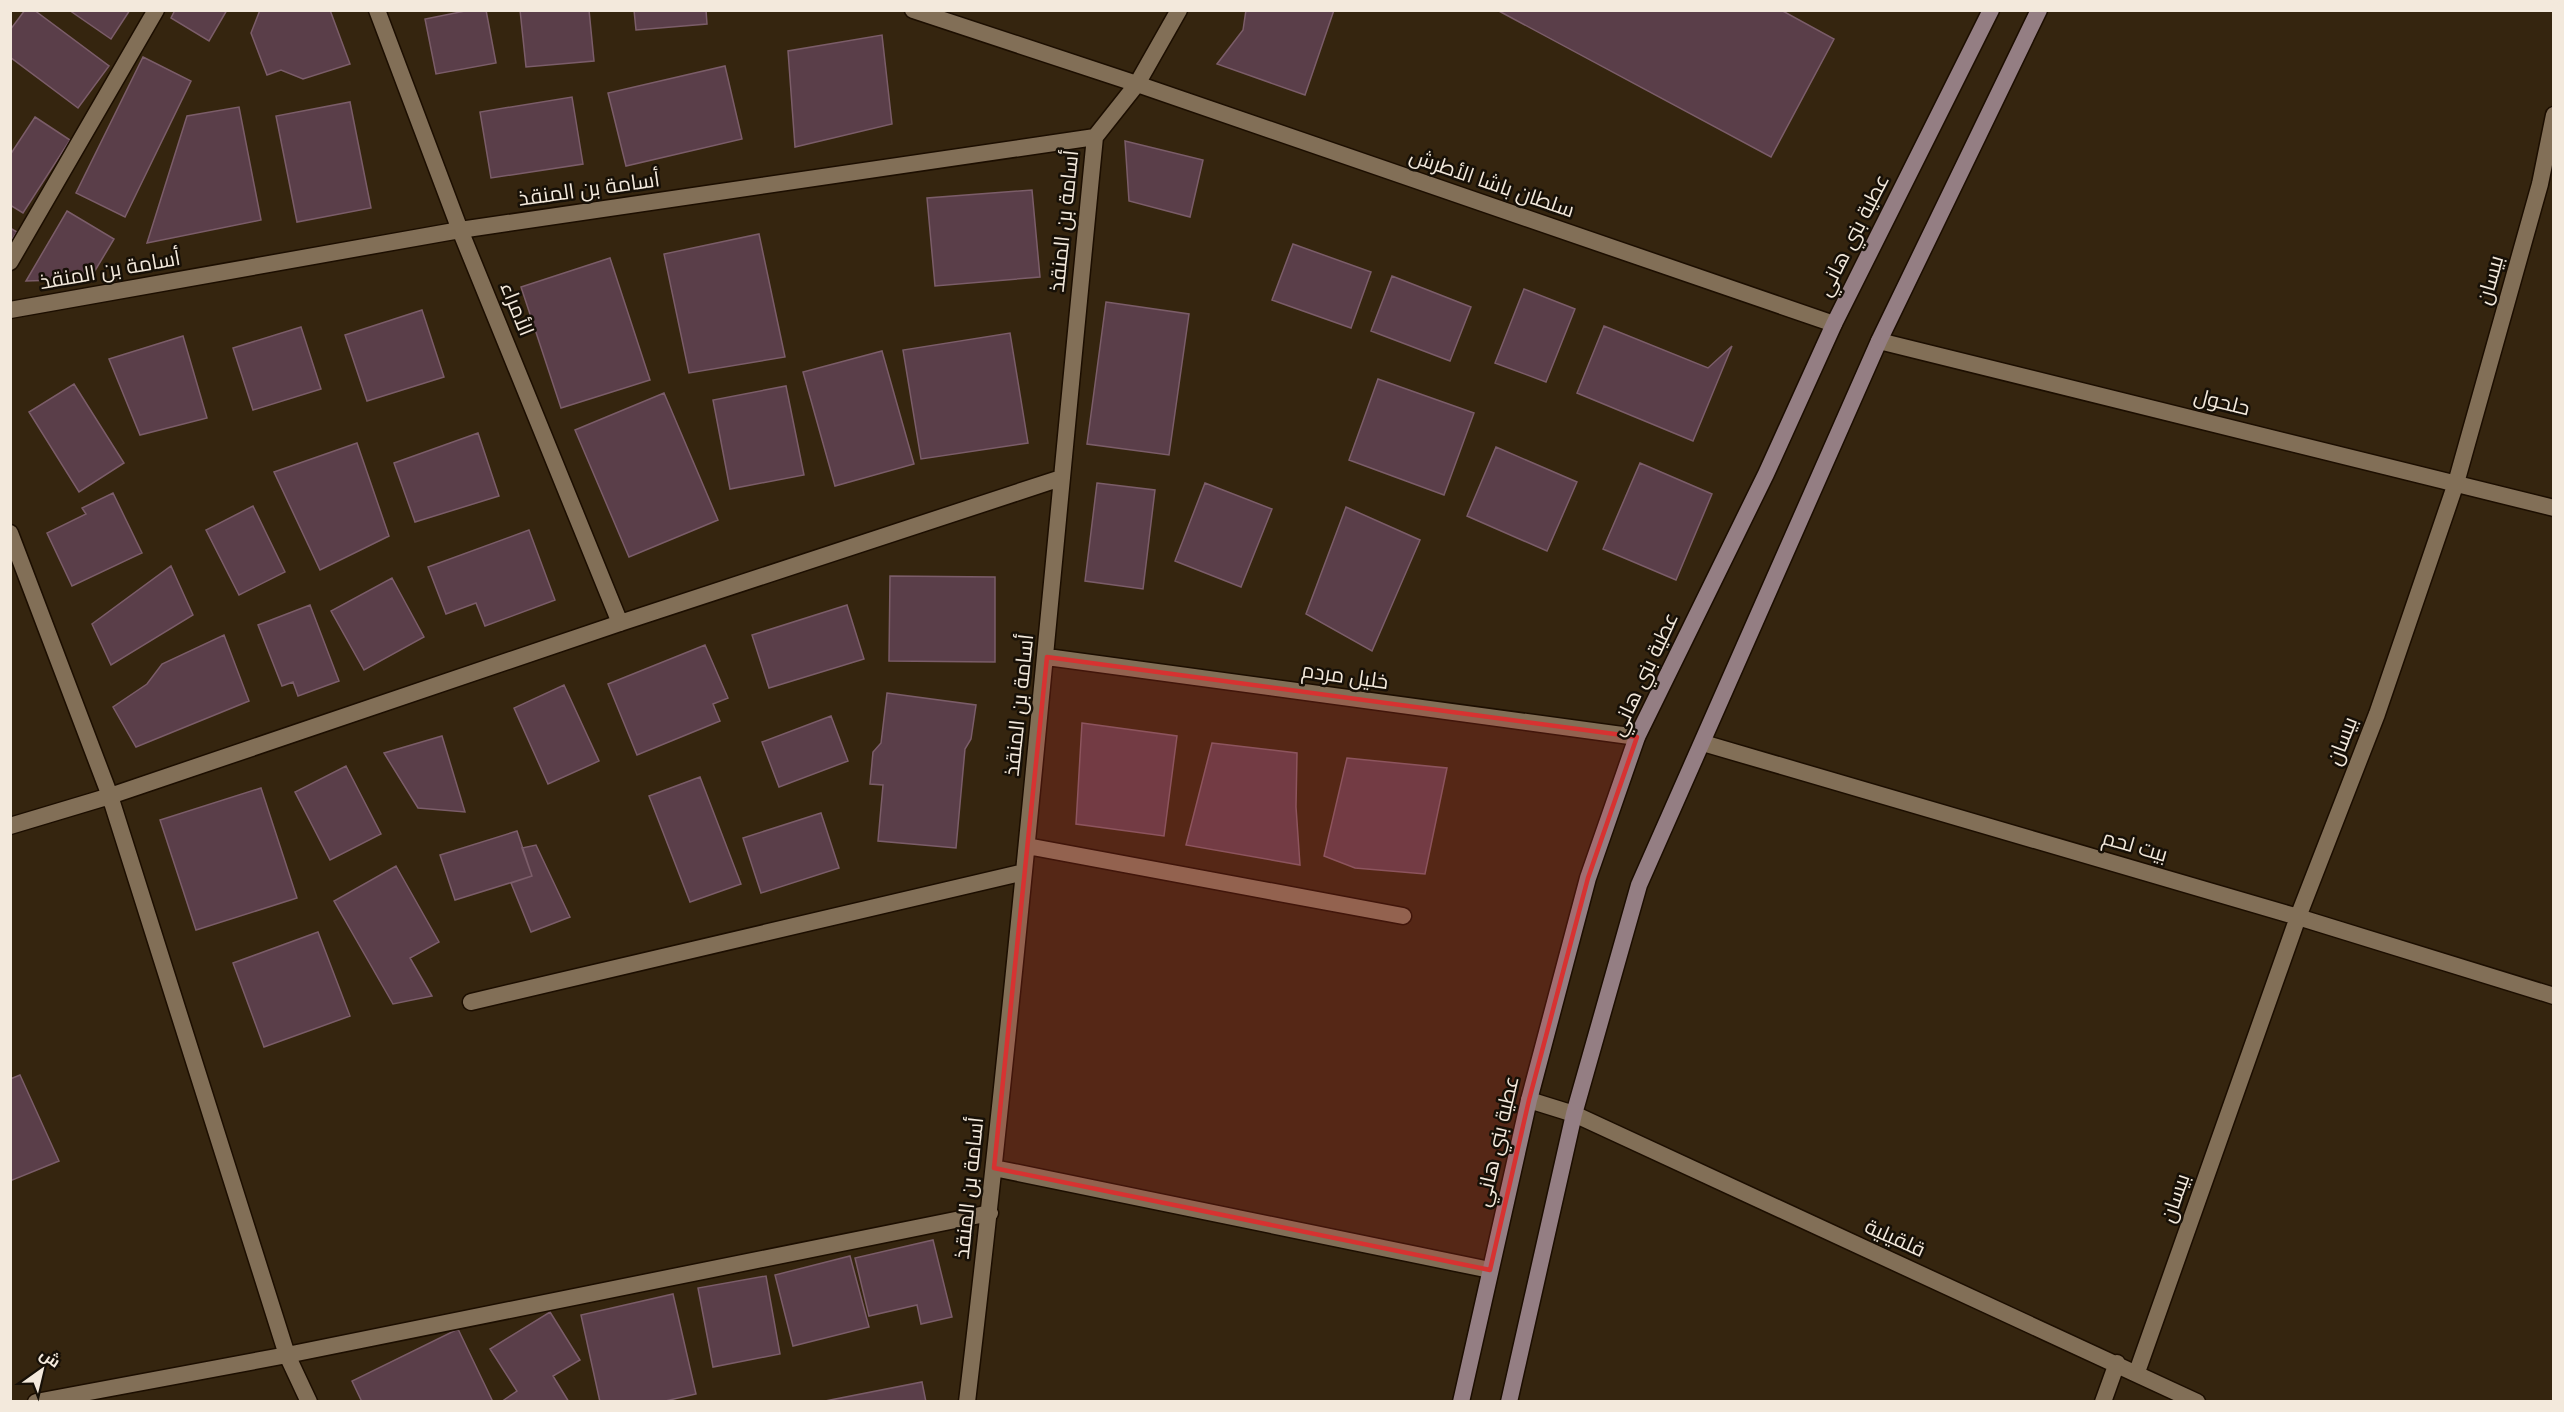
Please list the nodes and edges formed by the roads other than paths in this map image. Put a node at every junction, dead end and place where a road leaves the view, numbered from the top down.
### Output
1 (156, 10) edge
2 (377, 10) edge
3 (913, 10) edge
4 (1179, 10) edge
5 (1991, 10) edge
6 (2039, 10) edge
7 (1137, 84) junction
8 (2553, 115) edge
9 (1095, 137) junction
10 (460, 230) junction
11 (10, 262) edge
12 (10, 310) edge
13 (1834, 324) junction
14 (1879, 341) junction
15 (1061, 478) junction
16 (2456, 483) junction
17 (2553, 508) edge
18 (10, 533) edge
19 (620, 623) junction
20 (1047, 657) junction
21 (1637, 737) junction
22 (1703, 743) junction
23 (110, 796) junction
24 (10, 826) edge
25 (1027, 846) junction
26 (1024, 872) junction
27 (1403, 916) dead end
28 (2298, 917) junction
29 (2553, 996) edge
30 (471, 1002) dead end
31 (1528, 1100) junction
32 (1574, 1114) junction
33 (994, 1168) junction
34 (990, 1213) junction
35 (1490, 1270) junction
36 (287, 1355) junction
37 (2117, 1363) junction
38 (2137, 1372) junction
39 (36, 1401) edge
40 (309, 1401) edge
41 (967, 1401) edge
42 (1461, 1401) edge
43 (1509, 1401) edge
44 (2103, 1401) edge
45 (2197, 1401) edge

1 - 11 street
2 - 10 street, الأمراء
3 - 7 street, سلطان باشا الأطرش
4 - 7 street
5 - 13 main road, عطية بني هاني
6 - 14 main road
7 - 9 street
7 - 13 street, سلطان باشا الأطرش
8 - 16 street, بيسان
9 - 10 street, أسامة بن المنقذ
9 - 15 street, أسامة بن المنقذ
10 - 12 street, أسامة بن المنقذ
10 - 19 street, الأمراء
13 - 21 main road, عطية بني هاني
14 - 16 street, حلحول
14 - 22 main road
15 - 19 street
15 - 20 street, أسامة بن المنقذ
16 - 17 street, حلحول
16 - 28 street, بيسان
18 - 23 street
19 - 23 street
20 - 21 street, خليل مردم
20 - 25 street, أسامة بن المنقذ
21 - 31 main road, عطية بني هاني
22 - 28 street, بيت لحم
22 - 32 main road
23 - 24 street
23 - 36 street
25 - 26 street, أسامة بن المنقذ
25 - 27 street
26 - 30 street
26 - 33 street, أسامة بن المنقذ
28 - 29 street, بيت لحم
28 - 38 street, بيسان
31 - 32 street, قلقيلية
31 - 35 main road, عطية بني هاني
32 - 37 street, قلقيلية
32 - 43 main road
33 - 34 street, أسامة بن المنقذ
33 - 35 street
34 - 36 street
34 - 41 street, أسامة بن المنقذ
35 - 42 main road, عطية بني هاني
36 - 39 street
36 - 40 street
37 - 38 street, قلقيلية
37 - 44 street
38 - 45 street, قلقيلية

